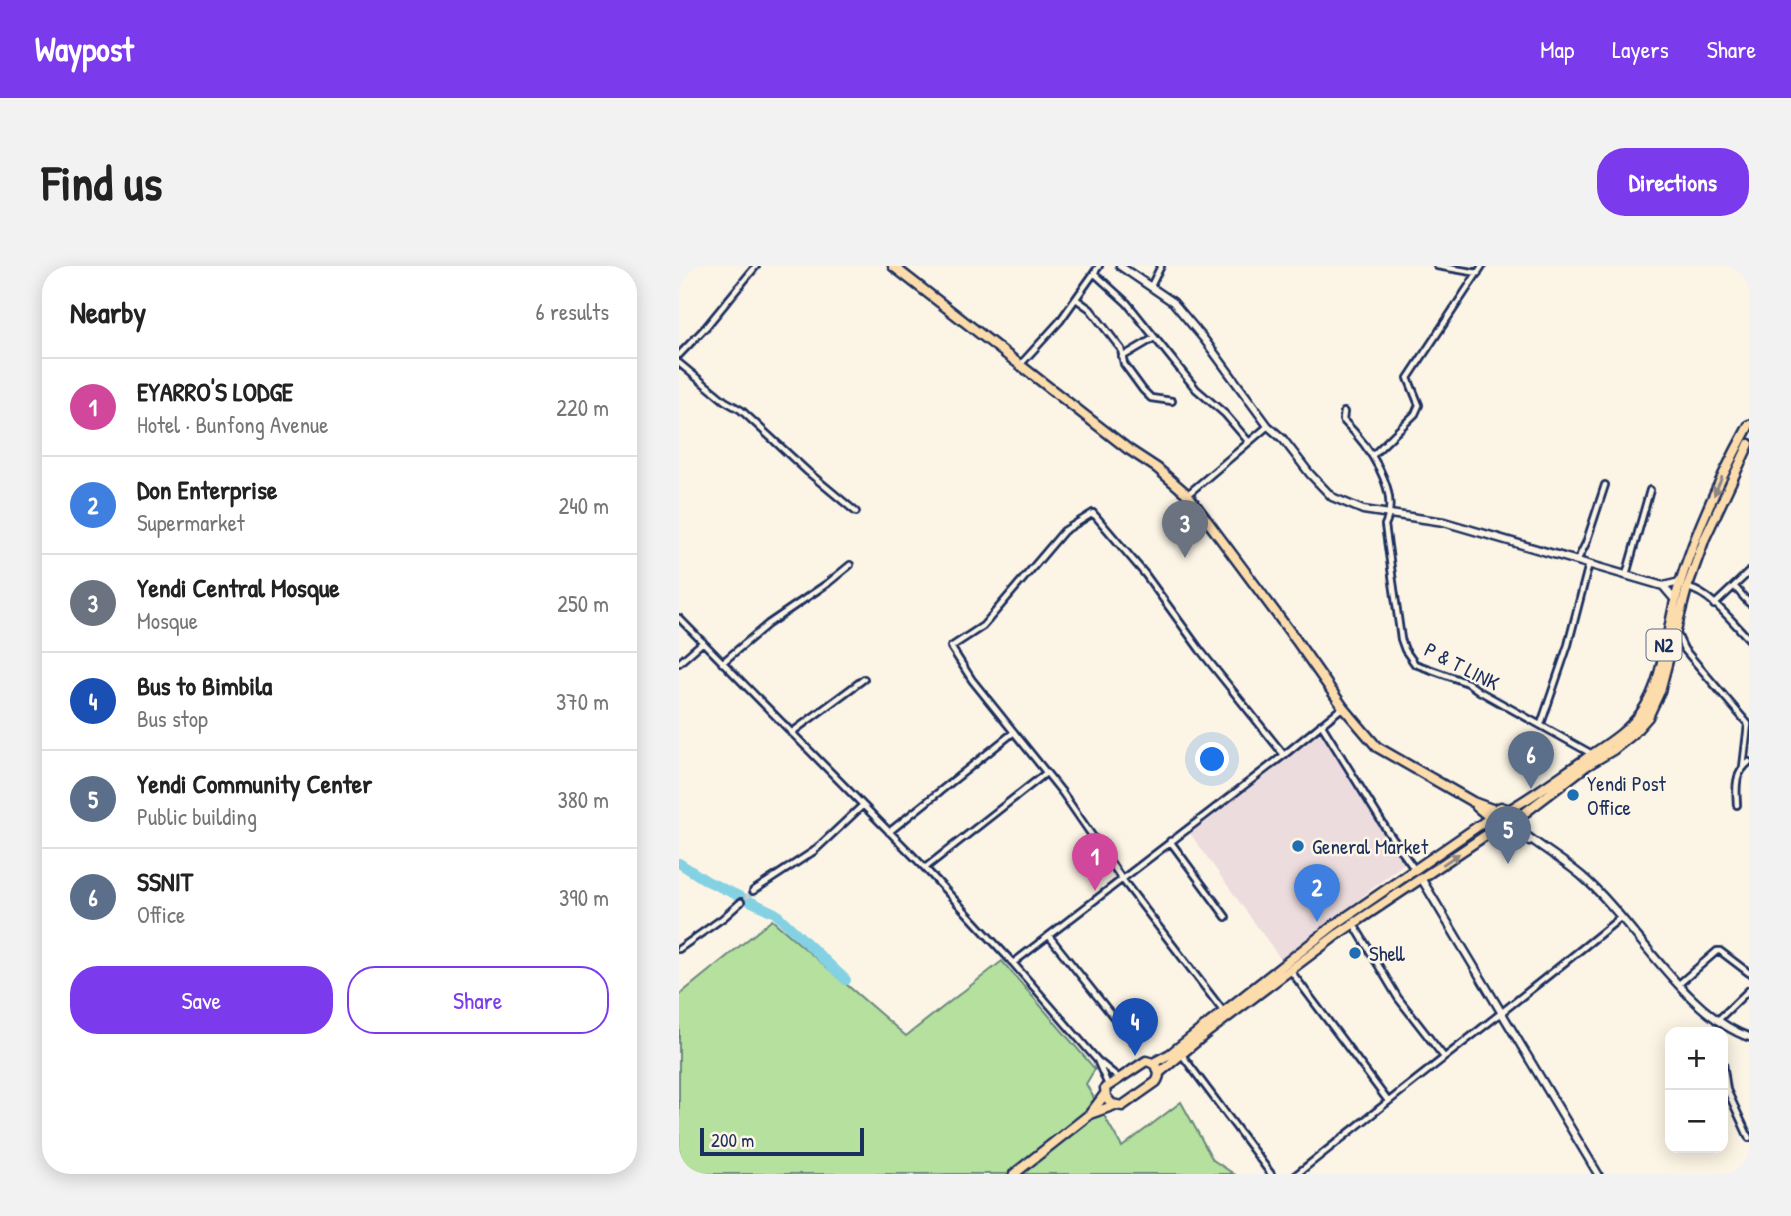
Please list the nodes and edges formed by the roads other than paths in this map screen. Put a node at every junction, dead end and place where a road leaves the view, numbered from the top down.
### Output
1 (756, 266) edge
2 (893, 266) edge
3 (1099, 266) edge
4 (1120, 266) edge
5 (1161, 266) edge
6 (1437, 266) edge
7 (1482, 266) edge
8 (1094, 272) junction
9 (1478, 273) junction
10 (1151, 286) junction
11 (1076, 299) junction
12 (1154, 338) junction
13 (679, 355) edge
14 (1122, 357) junction
15 (679, 363) edge
16 (1020, 365) junction
17 (1173, 401) dead end
18 (1344, 412) dead end
19 (1749, 425) edge
20 (1268, 426) junction
21 (1249, 442) junction
22 (1749, 444) edge
23 (1373, 455) junction
24 (1605, 485) dead end
25 (1650, 490) dead end
26 (1188, 495) junction
27 (856, 512) dead end
28 (1391, 513) junction
29 (1577, 561) junction
30 (1589, 564) junction
31 (850, 565) dead end
32 (1749, 572) edge
33 (1626, 575) junction
34 (1682, 585) junction
35 (1663, 586) junction
36 (1734, 586) junction
37 (1675, 600) junction
38 (1749, 603) edge
39 (1714, 605) junction
40 (679, 618) edge
41 (1675, 631) junction
42 (1749, 639) edge
43 (703, 642) junction
44 (679, 663) edge
45 (722, 663) junction
46 (864, 679) dead end
47 (1343, 707) junction
48 (1321, 724) junction
49 (1541, 724) junction
50 (1014, 732) junction
51 (791, 733) junction
52 (1593, 754) junction
53 (1284, 755) junction
54 (1749, 762) edge
55 (1743, 767) junction
56 (1046, 773) junction
57 (863, 805) junction
58 (1737, 805) dead end
59 (1509, 810) junction
60 (1489, 815) junction
61 (1513, 823) junction
62 (1492, 831) junction
63 (890, 832) junction
64 (1504, 833) junction
65 (1170, 841) junction
66 (1534, 843) junction
67 (925, 868) junction
68 (1415, 870) junction
69 (1421, 878) junction
70 (1122, 879) junction
71 (753, 891) tunnel mouth
72 (741, 902) tunnel mouth
73 (1226, 917) dead end
74 (1620, 918) junction
75 (1353, 923) junction
76 (1049, 936) junction
77 (679, 949) edge
78 (1013, 963) junction
79 (1290, 969) junction
80 (1749, 973) edge
81 (1679, 984) junction
82 (1749, 990) edge
83 (1223, 1011) junction
84 (1503, 1013) junction
85 (1719, 1022) junction
86 (1719, 1027) edge
87 (1749, 1037) edge
88 (1135, 1044) dead end
89 (1182, 1055) junction
90 (1444, 1057) junction
91 (1098, 1061) junction
92 (1153, 1063) junction
93 (1159, 1073) junction
94 (1119, 1077) junction
95 (1107, 1090) junction
96 (1727, 1090) edge
97 (1388, 1101) junction
98 (1115, 1105) junction
99 (1090, 1114) junction
100 (1749, 1138) edge
101 (1595, 1173) edge
102 (1015, 1174) edge
103 (1271, 1174) edge
104 (1297, 1174) edge

1 - 13 street
2 - 16 highway
3 - 8 street
4 - 10 street
5 - 10 street
6 - 9 street
7 - 9 street
8 - 11 street
8 - 12 street
9 - 23 street
10 - 20 street
11 - 14 street
11 - 16 street
12 - 14 street
12 - 21 street
14 - 17 street
15 - 27 street
16 - 26 highway
18 - 23 street, P & T LINK
19 -> 34 highway, N2
20 - 21 street
20 - 28 street
21 - 26 street
22 - 34 highway, N2
23 - 28 street, P & T LINK
24 - 29 street
25 - 33 street
26 - 47 highway
28 - 29 street
28 - 49 street, P & T LINK
29 - 30 street
30 - 33 street
30 - 49 street
31 - 45 street
32 - 36 street
33 - 35 street
34 - 35 street
34 - 37 highway, N2
34 - 39 street
34 - 41 highway, N2
35 - 37 street
36 - 38 street
36 - 39 street
37 - 52 highway, N2
39 - 42 street
40 - 43 street
41 - 55 street
41 - 61 highway, N2
43 - 44 street
43 - 45 street
45 - 51 street
46 - 51 street
47 - 48 street
47 - 60 highway
48 - 53 street
48 - 68 street
49 - 52 street, P & T LINK
50 - 53 street
50 - 56 street
50 - 63 street
51 - 57 street
52 - 59 highway, N2
53 - 65 street
54 - 55 street
55 - 58 street
56 - 67 street
56 - 70 street
57 - 63 street
57 - 71 street
59 - 60 highway
59 - 61 highway
60 - 62 highway
60 - 68 highway
61 - 64 highway
61 - 66 street
62 - 64 highway
69 -> 62 highway
63 - 67 street
64 - 66 street
65 - 70 street
65 - 73 street
66 - 74 street
67 - 78 street
68 - 83 highway
69 - 75 highway
69 - 84 street
70 - 76 street
70 - 83 street
72 - 77 street
74 - 81 street
74 - 84 street
75 - 79 highway
75 - 90 street
76 - 78 street
76 - 88 street
78 - 91 street
79 - 89 highway
79 - 97 street
80 - 81 street
81 - 85 street
82 - 85 street
83 - 92 highway
84 - 90 street
84 - 101 street
85 - 86 street
85 - 87 street
89 - 93 highway
89 - 103 street
90 - 97 street
91 - 94 street
91 - 95 street
92 - 93 highway
92 - 94 highway
93 - 98 highway
94 - 95 highway
95 - 98 highway
95 - 99 highway
96 - 100 street
97 - 104 street
98 - 99 highway
99 - 102 highway

